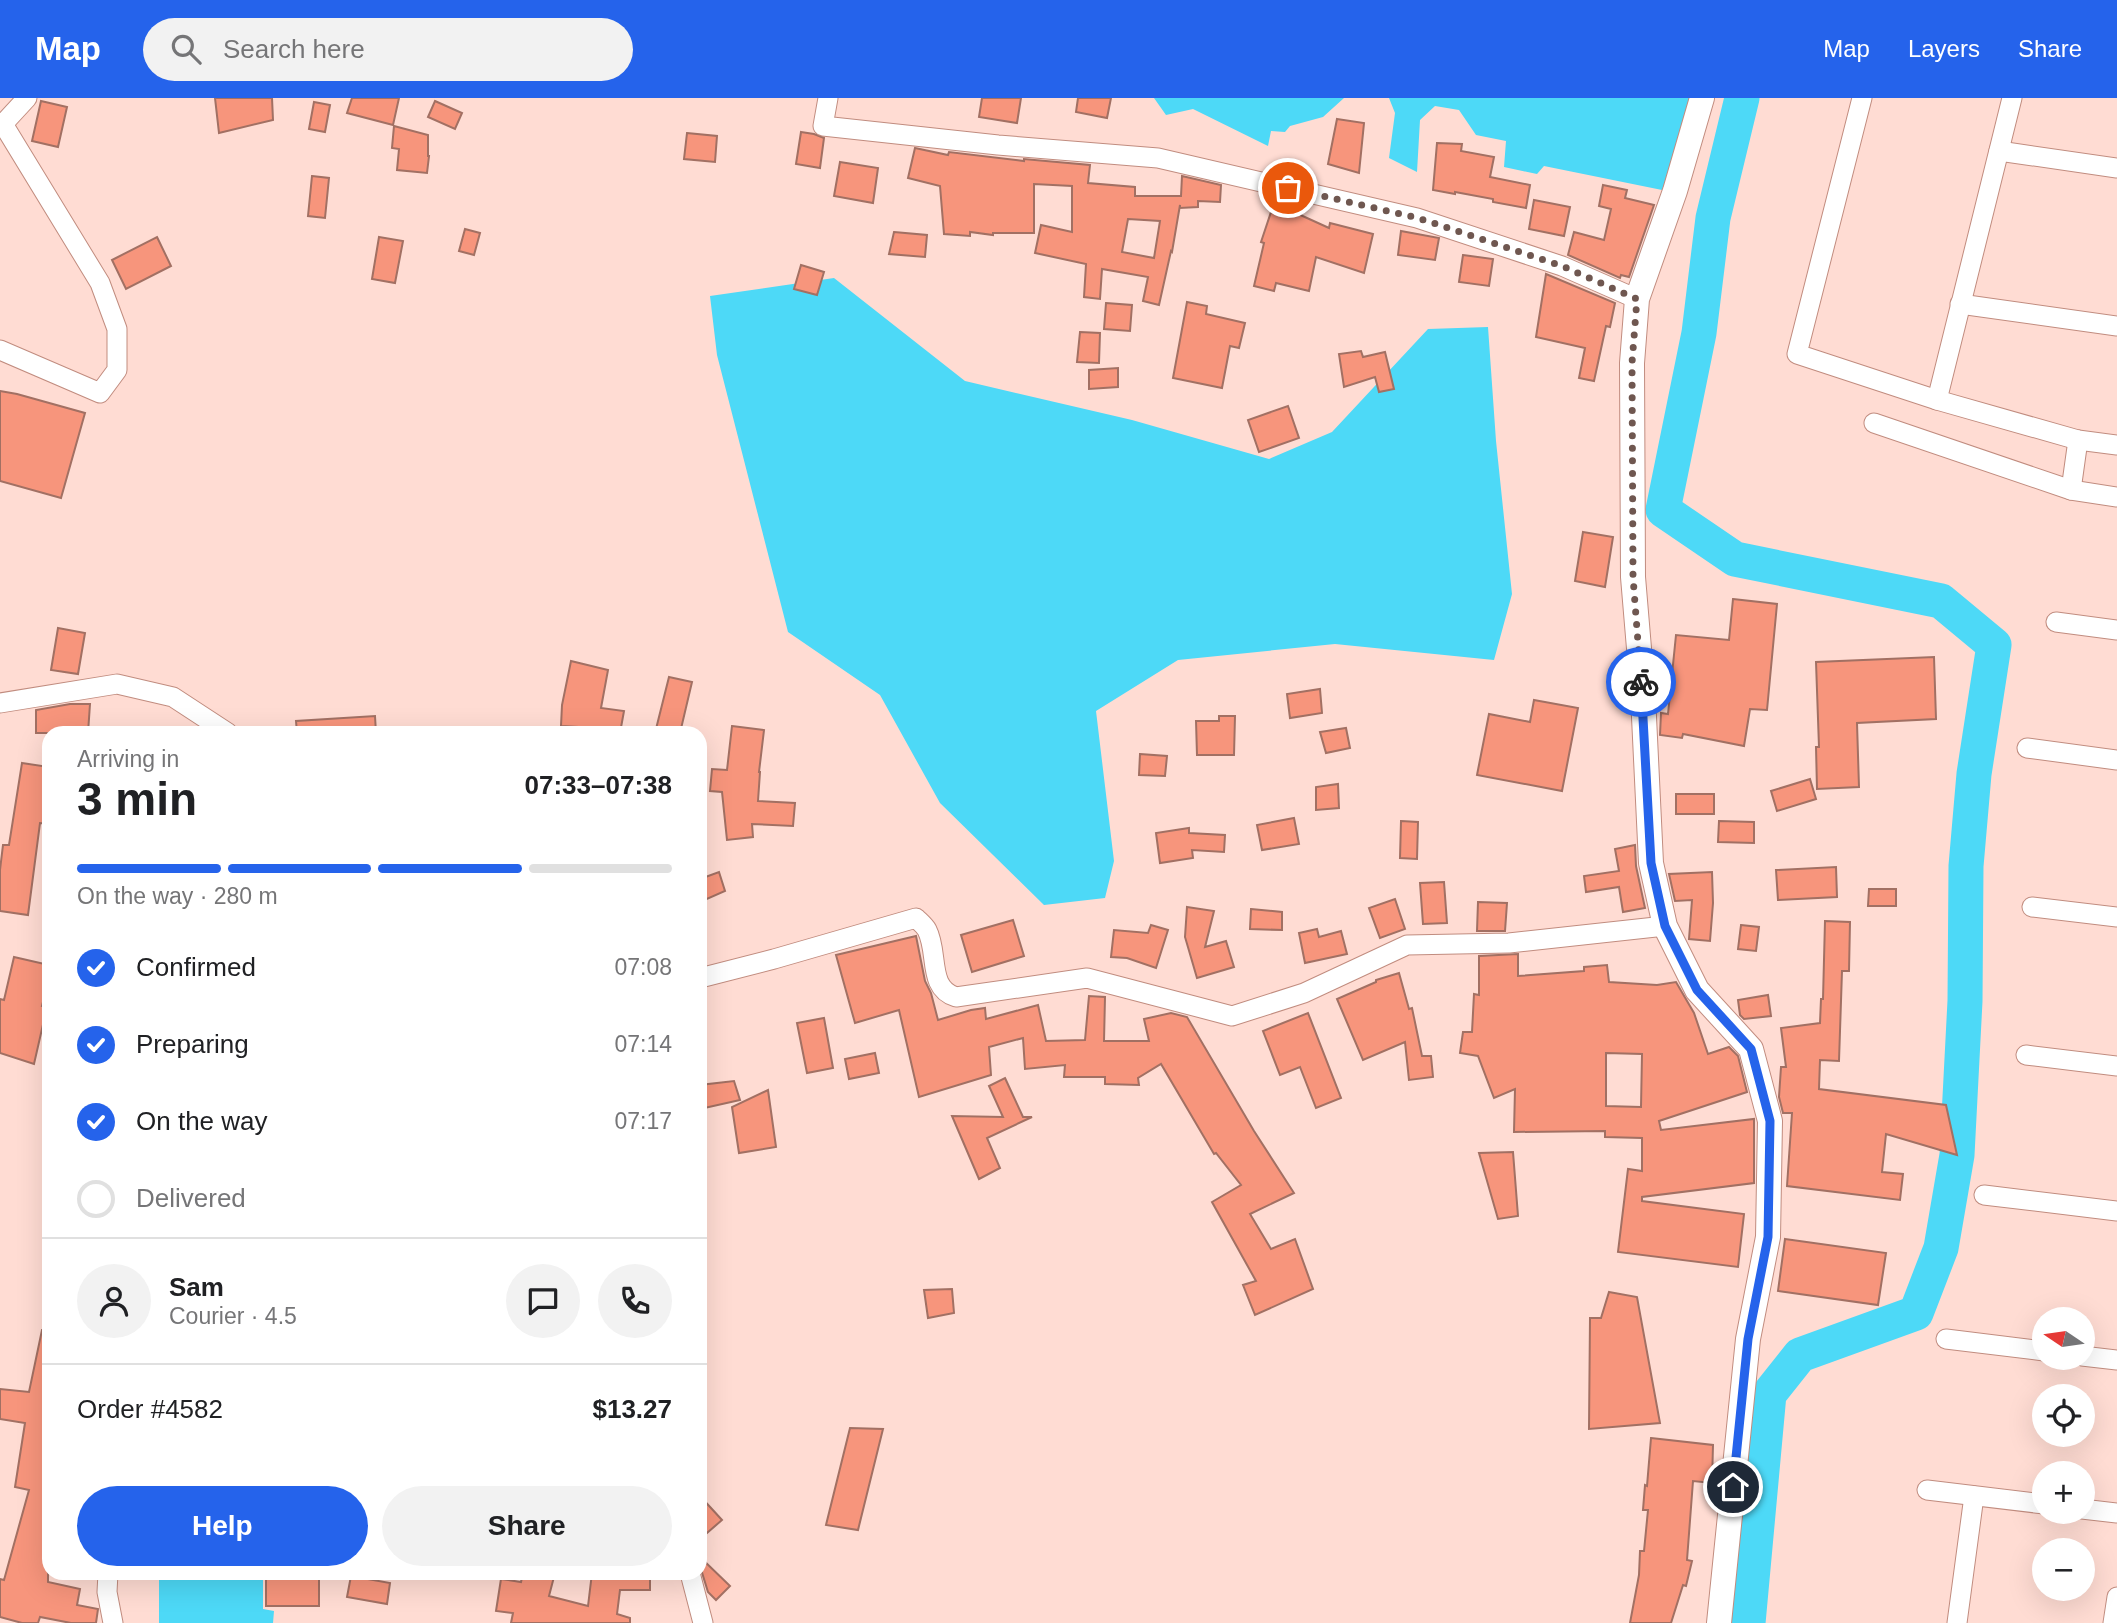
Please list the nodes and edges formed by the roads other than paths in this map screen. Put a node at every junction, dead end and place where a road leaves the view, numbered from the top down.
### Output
1 (27, 98) edge
2 (828, 98) edge
3 (1702, 98) edge
4 (1861, 98) edge
5 (2012, 98) edge
6 (1999, 151) junction
7 (2117, 169) edge
8 (1637, 299) junction
9 (1960, 304) junction
10 (2117, 326) edge
11 (0, 350) edge
12 (1937, 400) junction
13 (1874, 423) dead end
14 (2078, 440) junction
15 (2117, 445) edge
16 (2071, 489) junction
17 (2117, 497) edge
18 (2056, 622) dead end
19 (2117, 630) edge
20 (0, 703) edge
21 (218, 726) edge
22 (2027, 748) dead end
23 (2117, 760) edge
24 (2032, 906) dead end
25 (2117, 918) edge
26 (1665, 926) junction
27 (707, 976) edge
28 (2026, 1055) dead end
29 (2117, 1066) edge
30 (1984, 1195) dead end
31 (2117, 1211) edge
32 (1947, 1339) dead end
33 (2032, 1350) edge
34 (2095, 1357) edge
35 (2117, 1360) edge
36 (1927, 1490) dead end
37 (1974, 1496) junction
38 (2032, 1503) edge
39 (2095, 1510) edge
40 (2117, 1513) edge
41 (108, 1580) edge
42 (692, 1580) edge
43 (2117, 1597) edge
44 (113, 1623) edge
45 (703, 1623) edge
46 (1719, 1623) edge
47 (1957, 1623) edge
48 (2113, 1623) edge

1 - 11 street
2 - 8 street
3 - 8 street
4 - 12 street
5 - 6 street
6 - 7 street
6 - 9 street
8 - 26 street
9 - 10 street
9 - 12 street
12 - 14 street
13 - 16 street
14 - 15 street
14 - 16 street
16 - 17 street
18 - 19 street
20 - 21 street
22 - 23 street
24 - 25 street
26 - 27 street
26 - 46 street
28 - 29 street
30 - 31 street
32 - 33 street
34 - 35 street
36 - 37 street
37 - 38 street
37 - 47 street
39 - 40 street
41 - 44 street
42 - 45 street
43 - 48 street

